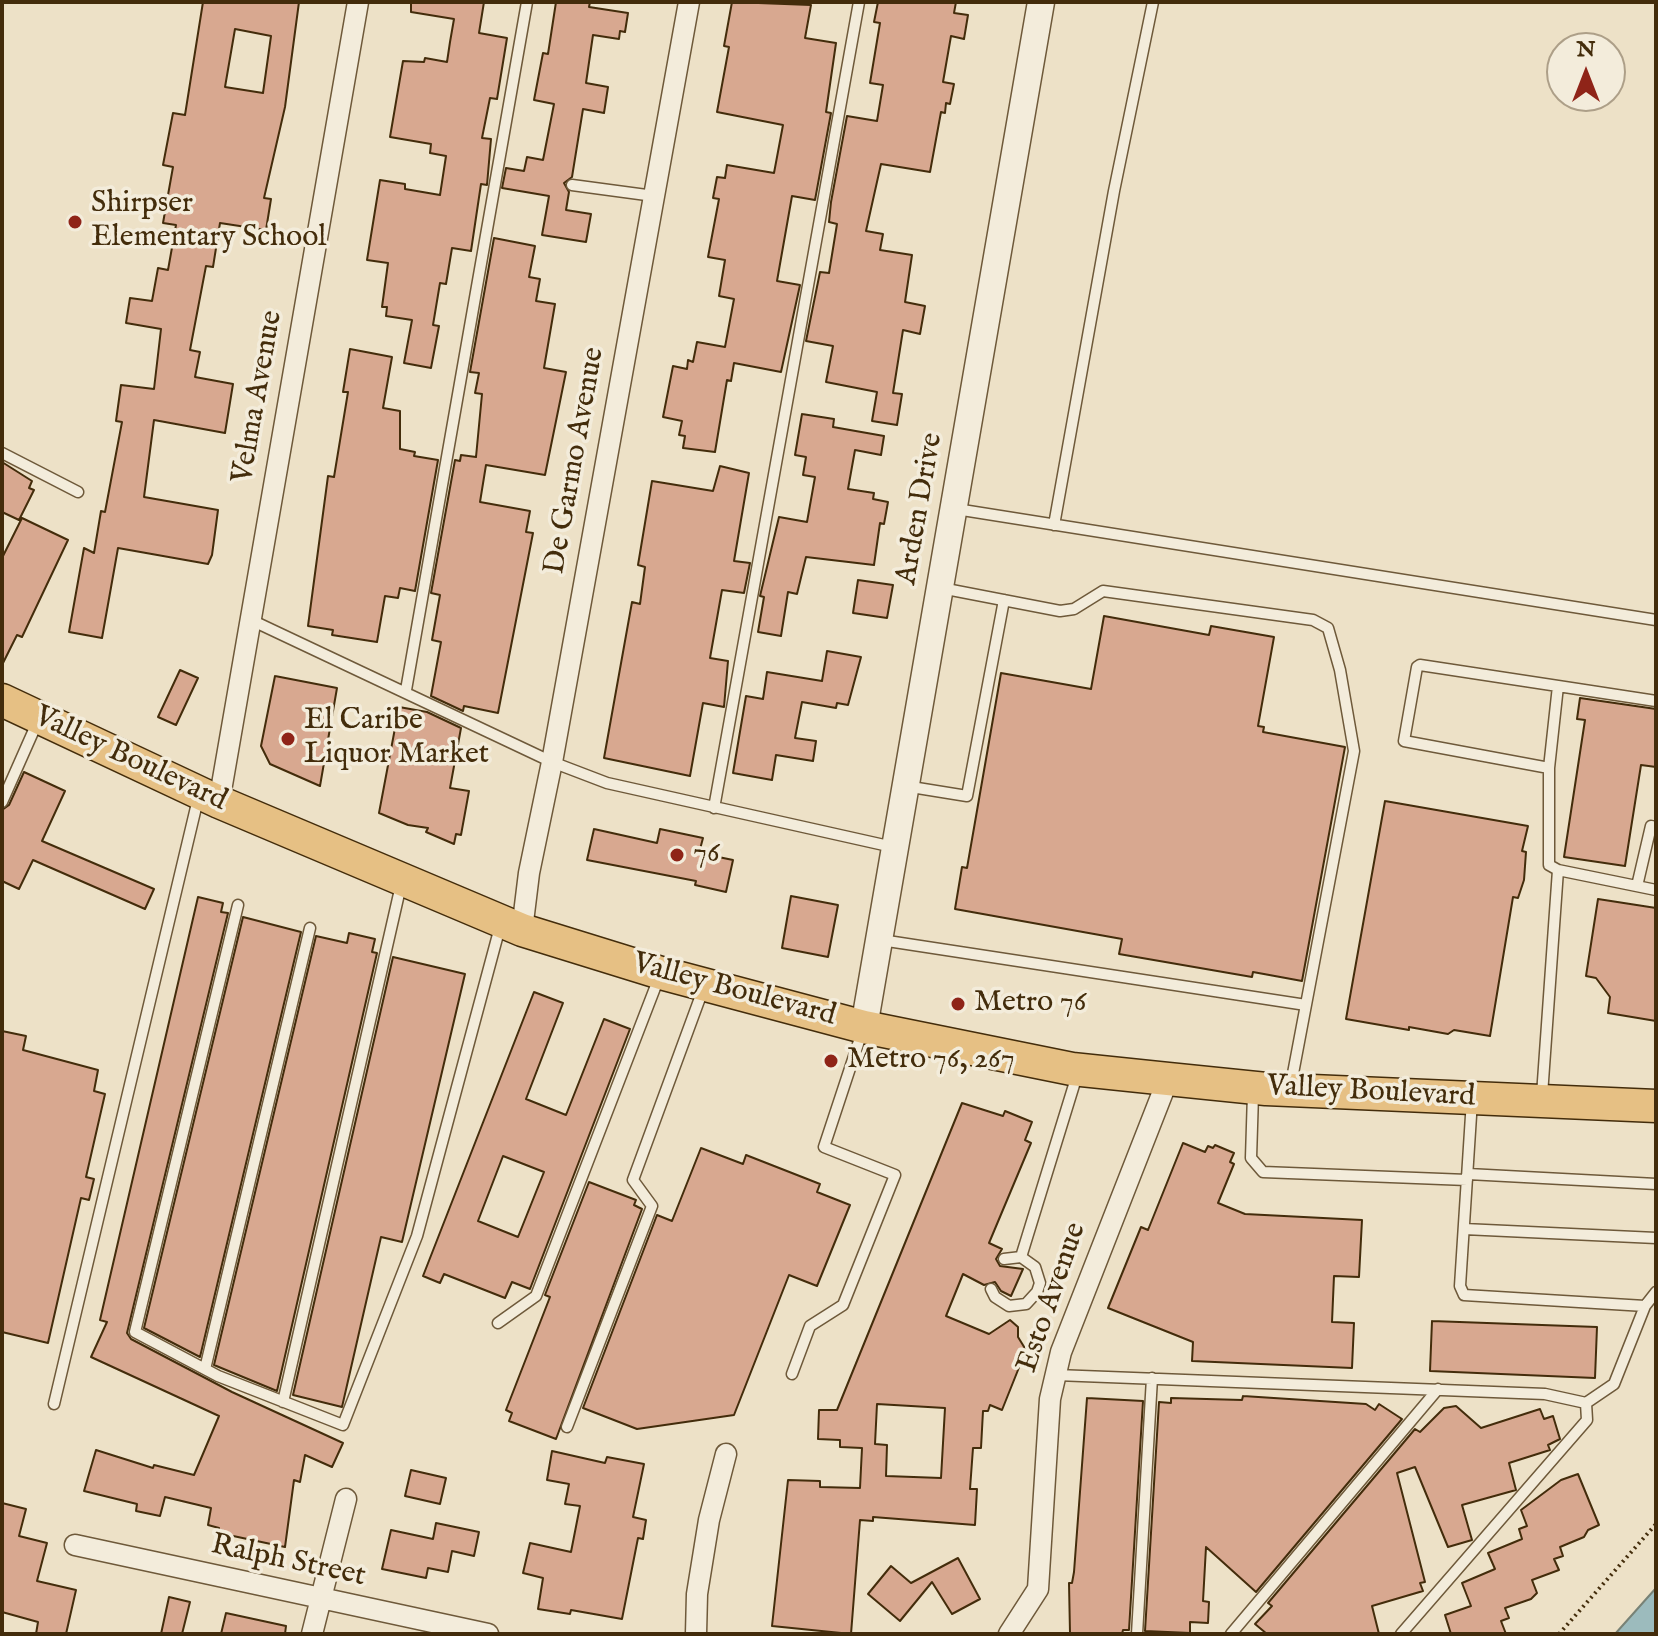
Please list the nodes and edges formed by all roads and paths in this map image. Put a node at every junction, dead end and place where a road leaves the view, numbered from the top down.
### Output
1 (358, 2) edge
2 (527, 2) edge
3 (689, 2) edge
4 (859, 2) edge
5 (1041, 2) edge
6 (1153, 2) edge
7 (572, 185) dead end
8 (654, 196) junction
9 (2, 453) edge
10 (78, 492) dead end
11 (954, 508) junction
12 (1054, 525) junction
13 (940, 587) junction
14 (1004, 600) junction
15 (251, 620) junction
16 (1656, 620) edge
17 (1558, 686) junction
18 (406, 690) junction
19 (2, 700) edge
20 (1656, 701) edge
21 (39, 718) junction
22 (552, 762) junction
23 (1549, 768) junction
24 (905, 786) junction
25 (209, 798) junction
26 (2, 802) edge
27 (714, 808) junction
28 (1656, 827) edge
29 (895, 847) junction
30 (1558, 870) junction
31 (402, 879) junction
32 (1637, 886) junction
33 (1656, 890) edge
34 (238, 905) dead end
35 (512, 925) junction
36 (310, 928) dead end
37 (879, 939) junction
38 (661, 973) junction
39 (705, 985) junction
40 (1306, 1005) junction
41 (864, 1027) junction
42 (1079, 1070) junction
43 (1168, 1079) junction
44 (1253, 1088) junction
45 (1289, 1090) junction
46 (1472, 1098) junction
47 (1542, 1101) junction
48 (1656, 1106) edge
49 (1467, 1177) junction
50 (1656, 1184) edge
51 (1464, 1229) junction
52 (1656, 1238) edge
53 (1021, 1257) junction
54 (1004, 1259) dead end
55 (991, 1289) dead end
56 (1656, 1292) edge
57 (1645, 1306) junction
58 (498, 1323) dead end
59 (205, 1369) junction
60 (792, 1374) dead end
61 (1056, 1375) junction
62 (1152, 1378) junction
63 (1438, 1389) junction
64 (283, 1402) junction
65 (1586, 1403) junction
66 (54, 1404) dead end
67 (567, 1427) dead end
68 (726, 1454) dead end
69 (346, 1499) dead end
70 (1656, 1524) edge
71 (75, 1545) dead end
72 (319, 1598) junction
73 (312, 1634) edge
74 (488, 1634) edge
75 (696, 1634) edge
76 (1009, 1634) edge
77 (1137, 1634) edge
78 (1231, 1634) edge
79 (1401, 1634) edge
80 (1559, 1634) edge

1 - 15 street, Velma Avenue
2 - 18 lane
3 - 8 street, De Garmo Avenue
4 - 27 lane
5 - 11 street, Arden Drive
6 - 12 lane
7 - 8 lane
8 - 22 street, De Garmo Avenue
9 - 10 lane
11 - 12 lane
11 - 13 street, Arden Drive
12 - 16 lane
13 - 14 lane
13 - 24 street, Arden Drive
14 - 24 lane
14 - 40 lane
15 - 18 lane
15 - 25 street, Velma Avenue
17 - 20 lane
17 - 23 lane
17 - 23 lane
18 - 22 lane
19 - 21 main road, Valley Boulevard
21 - 25 main road, Valley Boulevard
21 - 26 lane
22 - 27 lane
22 - 35 street, De Garmo Avenue
23 - 30 lane
24 - 29 street, Arden Drive
25 - 31 main road, Valley Boulevard
25 - 66 lane
27 - 29 lane
28 - 32 lane
29 - 37 street, Arden Drive
30 - 32 lane
30 - 47 lane
31 - 35 main road, Valley Boulevard
31 - 64 lane
32 - 33 lane
34 - 59 lane
35 - 38 main road, Valley Boulevard
35 - 64 lane
36 - 59 lane
37 - 40 lane
37 - 41 street, Arden Drive
38 - 39 main road, Valley Boulevard
38 - 58 lane
39 - 41 main road, Valley Boulevard
39 - 67 lane
40 - 45 lane
41 - 42 main road, Valley Boulevard
41 - 60 lane
42 - 43 main road, Valley Boulevard
42 - 53 lane
43 - 44 main road, Valley Boulevard
43 - 61 street, Esto Avenue
44 - 45 main road, Valley Boulevard
44 - 49 lane
45 - 46 main road, Valley Boulevard
46 - 47 main road, Valley Boulevard
46 - 49 lane
47 - 48 main road, Valley Boulevard
49 - 50 lane
49 - 51 lane
51 - 52 lane
51 - 57 lane
53 - 54 lane
53 - 55 lane
56 - 57 lane
57 - 65 lane
59 - 64 lane
61 - 62 lane
61 - 76 street, Esto Avenue
62 - 63 lane
62 - 77 lane
63 - 65 lane
63 - 78 lane
65 - 79 lane
68 - 75 street
69 - 72 street
70 - 80 path
71 - 72 street, Ralph Street
72 - 73 street
72 - 74 street, Ralph Street

